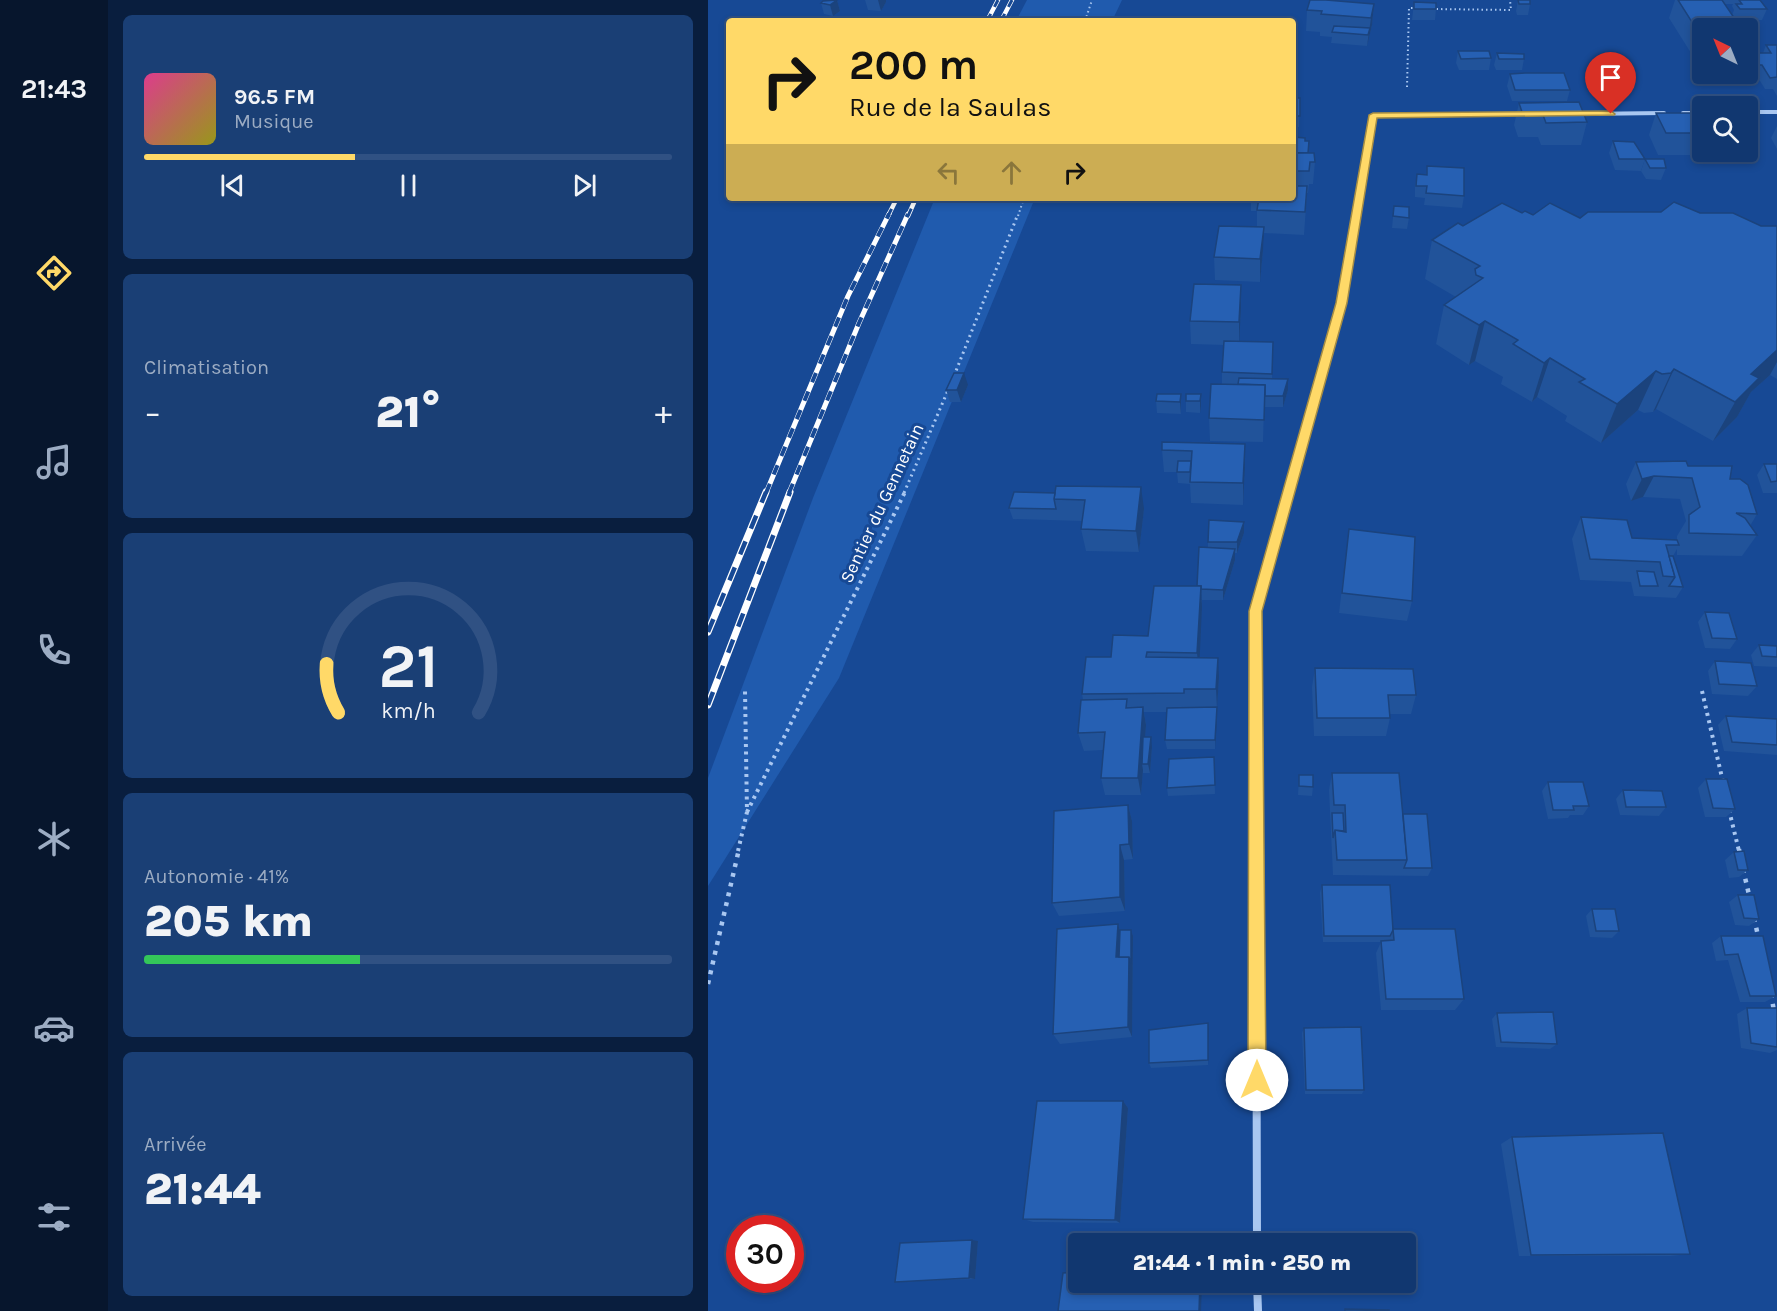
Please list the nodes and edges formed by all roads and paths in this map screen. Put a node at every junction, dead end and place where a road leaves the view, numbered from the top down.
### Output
1 (1092, 0) edge
2 (1510, 0) edge
3 (1420, 8) edge
4 (1431, 9) edge
5 (1086, 18) edge
6 (1758, 112) edge
7 (1777, 112) edge
8 (1667, 113) edge
9 (1679, 113) edge
10 (1692, 113) edge
11 (1536, 114) edge
12 (1572, 114) edge
13 (1406, 115) junction
14 (1023, 201) edge
15 (745, 691) dead end
16 (1702, 691) dead end
17 (1725, 793) edge
18 (1728, 804) edge
19 (747, 812) junction
20 (1762, 952) edge
21 (708, 984) edge
22 (1769, 986) edge
23 (1774, 1018) edge
24 (1257, 1233) edge
25 (1257, 1293) edge
26 (1257, 1311) edge

1 - 5 path
2 - 4 path
3 - 13 path
6 - 7 street
8 - 12 street
9 - 10 street
11 - 13 street
13 - 24 street
14 - 19 path, Sentier du Gennetain
15 - 19 path
16 - 17 path
18 - 20 path
19 - 21 path
22 - 23 path
25 - 26 street

